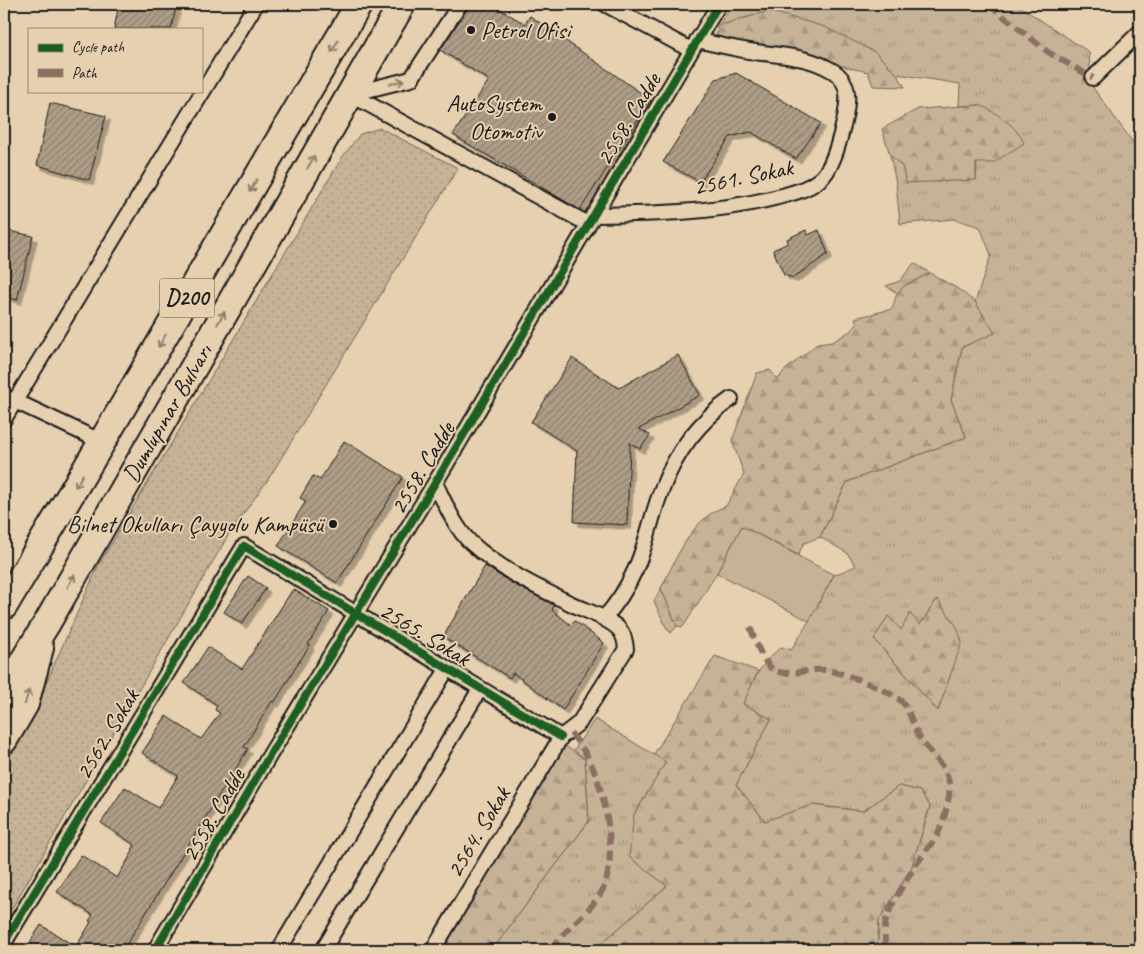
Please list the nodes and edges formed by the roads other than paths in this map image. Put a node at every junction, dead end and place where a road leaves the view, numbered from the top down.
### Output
1 (256, 4) edge
2 (360, 4) edge
3 (402, 4) edge
4 (460, 4) edge
5 (606, 4) edge
6 (719, 4) edge
7 (1140, 32) edge
8 (694, 45) junction
9 (1093, 78) dead end
10 (202, 90) edge
11 (201, 92) edge
12 (350, 94) junction
13 (590, 220) junction
14 (9, 399) edge
15 (731, 399) dead end
16 (4, 419) edge
17 (102, 442) junction
18 (435, 483) junction
19 (244, 546) joint
20 (6, 599) edge
21 (356, 614) junction
22 (604, 618) junction
23 (47, 623) junction
24 (447, 669) junction
25 (480, 689) junction
26 (4, 692) edge
27 (561, 737) junction
28 (4, 740) edge
29 (4, 943) edge
30 (155, 950) edge
31 (279, 950) edge
32 (323, 950) edge
33 (433, 950) edge

1 - 10 street
2 -> 17 highway, Dumlupınar Bulvarı / D200
3 - 12 highway, Dumlupınar Bulvarı / D200
12 -> 4 street
5 - 8 street, 2561. Sokak
6 - 8 street, 2558. Cadde
7 - 9 street
8 - 13 street, 2558. Cadde
8 - 13 street, 2561. Sokak
11 - 14 street
12 - 13 street
23 -> 12 highway, Dumlupınar Bulvarı / D200
13 - 18 street, 2558. Cadde
14 - 16 street
14 - 17 street
15 - 22 street
17 -> 20 highway, Dumlupınar Bulvarı / D200
18 - 21 street, 2558. Cadde
18 - 22 street
19 - 21 street, 2565. Sokak
19 - 29 street, 2562. Sokak
21 - 24 street, 2565. Sokak
21 - 30 street, 2558. Cadde
22 - 27 street
23 - 26 highway, Dumlupınar Bulvarı / D200
28 -> 23 highway
24 - 25 street, 2565. Sokak
24 - 31 street
25 - 27 street, 2565. Sokak
25 - 32 street
27 - 33 street, 2564. Sokak

